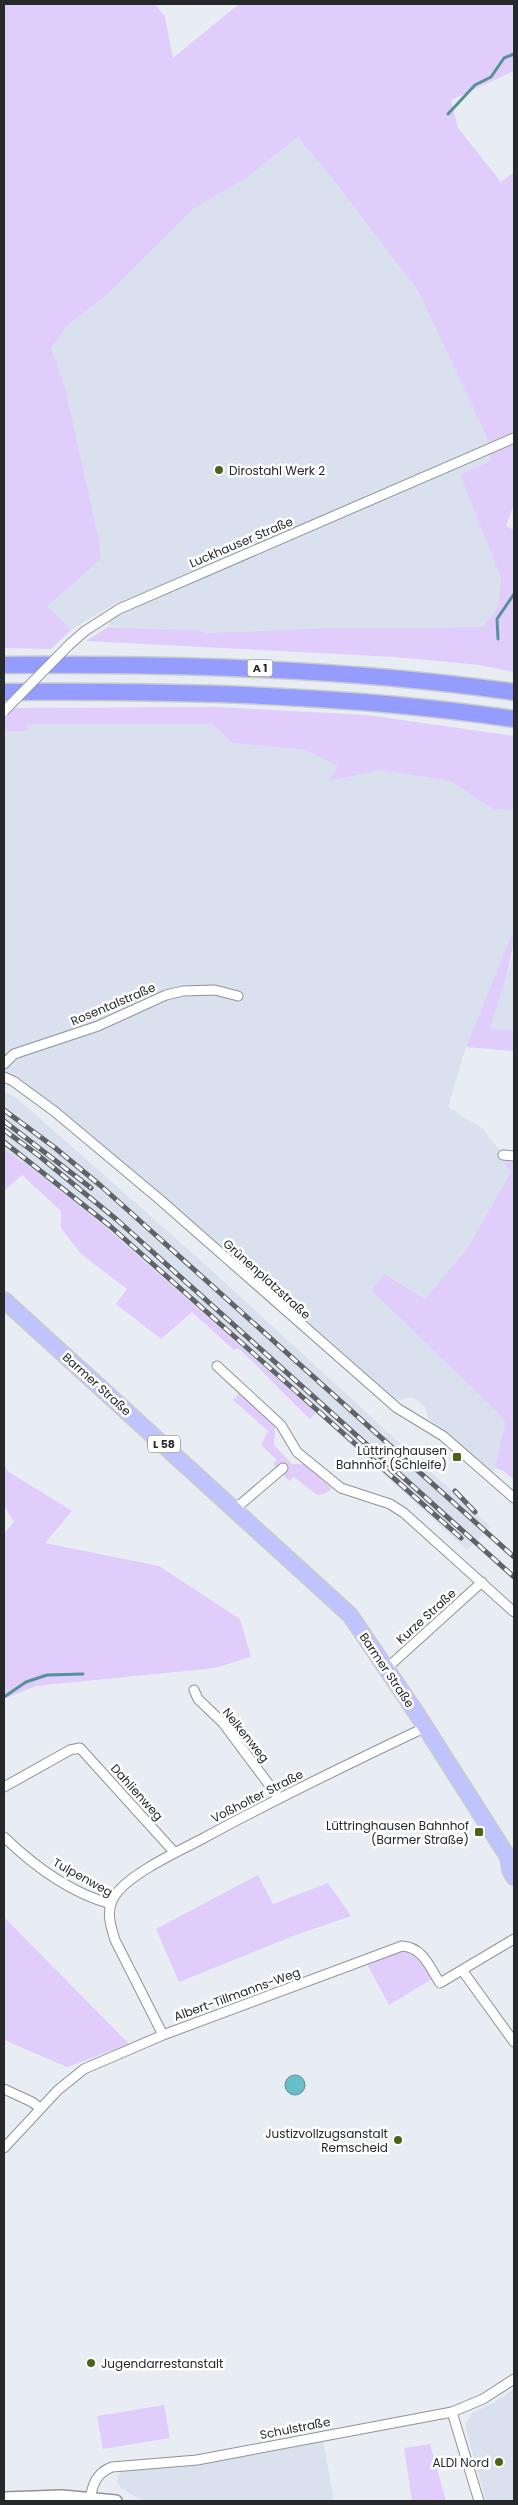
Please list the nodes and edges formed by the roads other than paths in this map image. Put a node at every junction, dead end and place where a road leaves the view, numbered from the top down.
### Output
1 (514, 438) edge
2 (4, 665) edge
3 (4, 692) edge
4 (514, 692) edge
5 (4, 711) edge
6 (514, 719) edge
7 (238, 996) dead end
8 (4, 1064) edge
9 (4, 1077) edge
10 (503, 1155) dead end
11 (514, 1156) edge
12 (4, 1300) edge
13 (217, 1366) dead end
14 (283, 1468) dead end
15 (514, 1498) edge
16 (235, 1509) junction
17 (482, 1582) junction
18 (514, 1612) edge
19 (387, 1668) junction
20 (194, 1690) dead end
21 (426, 1727) junction
22 (4, 1787) edge
23 (279, 1798) junction
24 (4, 1838) edge
25 (174, 1853) junction
26 (511, 1859) edge
27 (514, 1877) edge
28 (111, 1904) junction
29 (514, 1938) edge
30 (462, 1970) junction
31 (162, 2035) junction
32 (514, 2042) edge
33 (4, 2090) edge
34 (40, 2108) junction
35 (4, 2148) edge
36 (514, 2379) edge
37 (452, 2412) junction
38 (4, 2498) edge
39 (90, 2500) edge
40 (116, 2501) edge
41 (479, 2501) edge

1 - 5 street, Luckhauser Straße, bridge
2 - 4 highway, A 1
3 - 6 highway, A 1
7 - 8 street, Rosentalstraße
9 - 15 street, Grünenplatzstraße
10 - 11 street
12 - 16 main road, Barmer Straße / L 58
13 - 17 street
14 - 16 street
16 - 19 main road, Barmer Straße / L 58
17 - 18 street
17 - 19 street, Kurze Straße
19 - 21 main road, Barmer Straße / L 58
20 - 23 street, Nelkenweg
21 - 23 street, Voßholter Straße
21 - 26 main road, Barmer Straße / L 58
22 - 25 street, Dahlienweg
23 - 25 street, Voßholter Straße
24 - 28 street, Tulpenweg
25 - 28 street, Voßholter Straße
26 - 27 main road, Barmer Straße / L 58
28 - 31 street, Tulpenweg
29 - 30 street
30 - 31 street, Albert-Tillmanns-Weg
30 - 32 street
31 - 34 street, Albert-Tillmanns-Weg
33 - 34 street
34 - 35 street, Albert-Tillmanns-Weg
36 - 37 street, Schulstraße
37 - 39 street, Schulstraße
37 - 41 street
38 - 39 street
39 - 40 street

